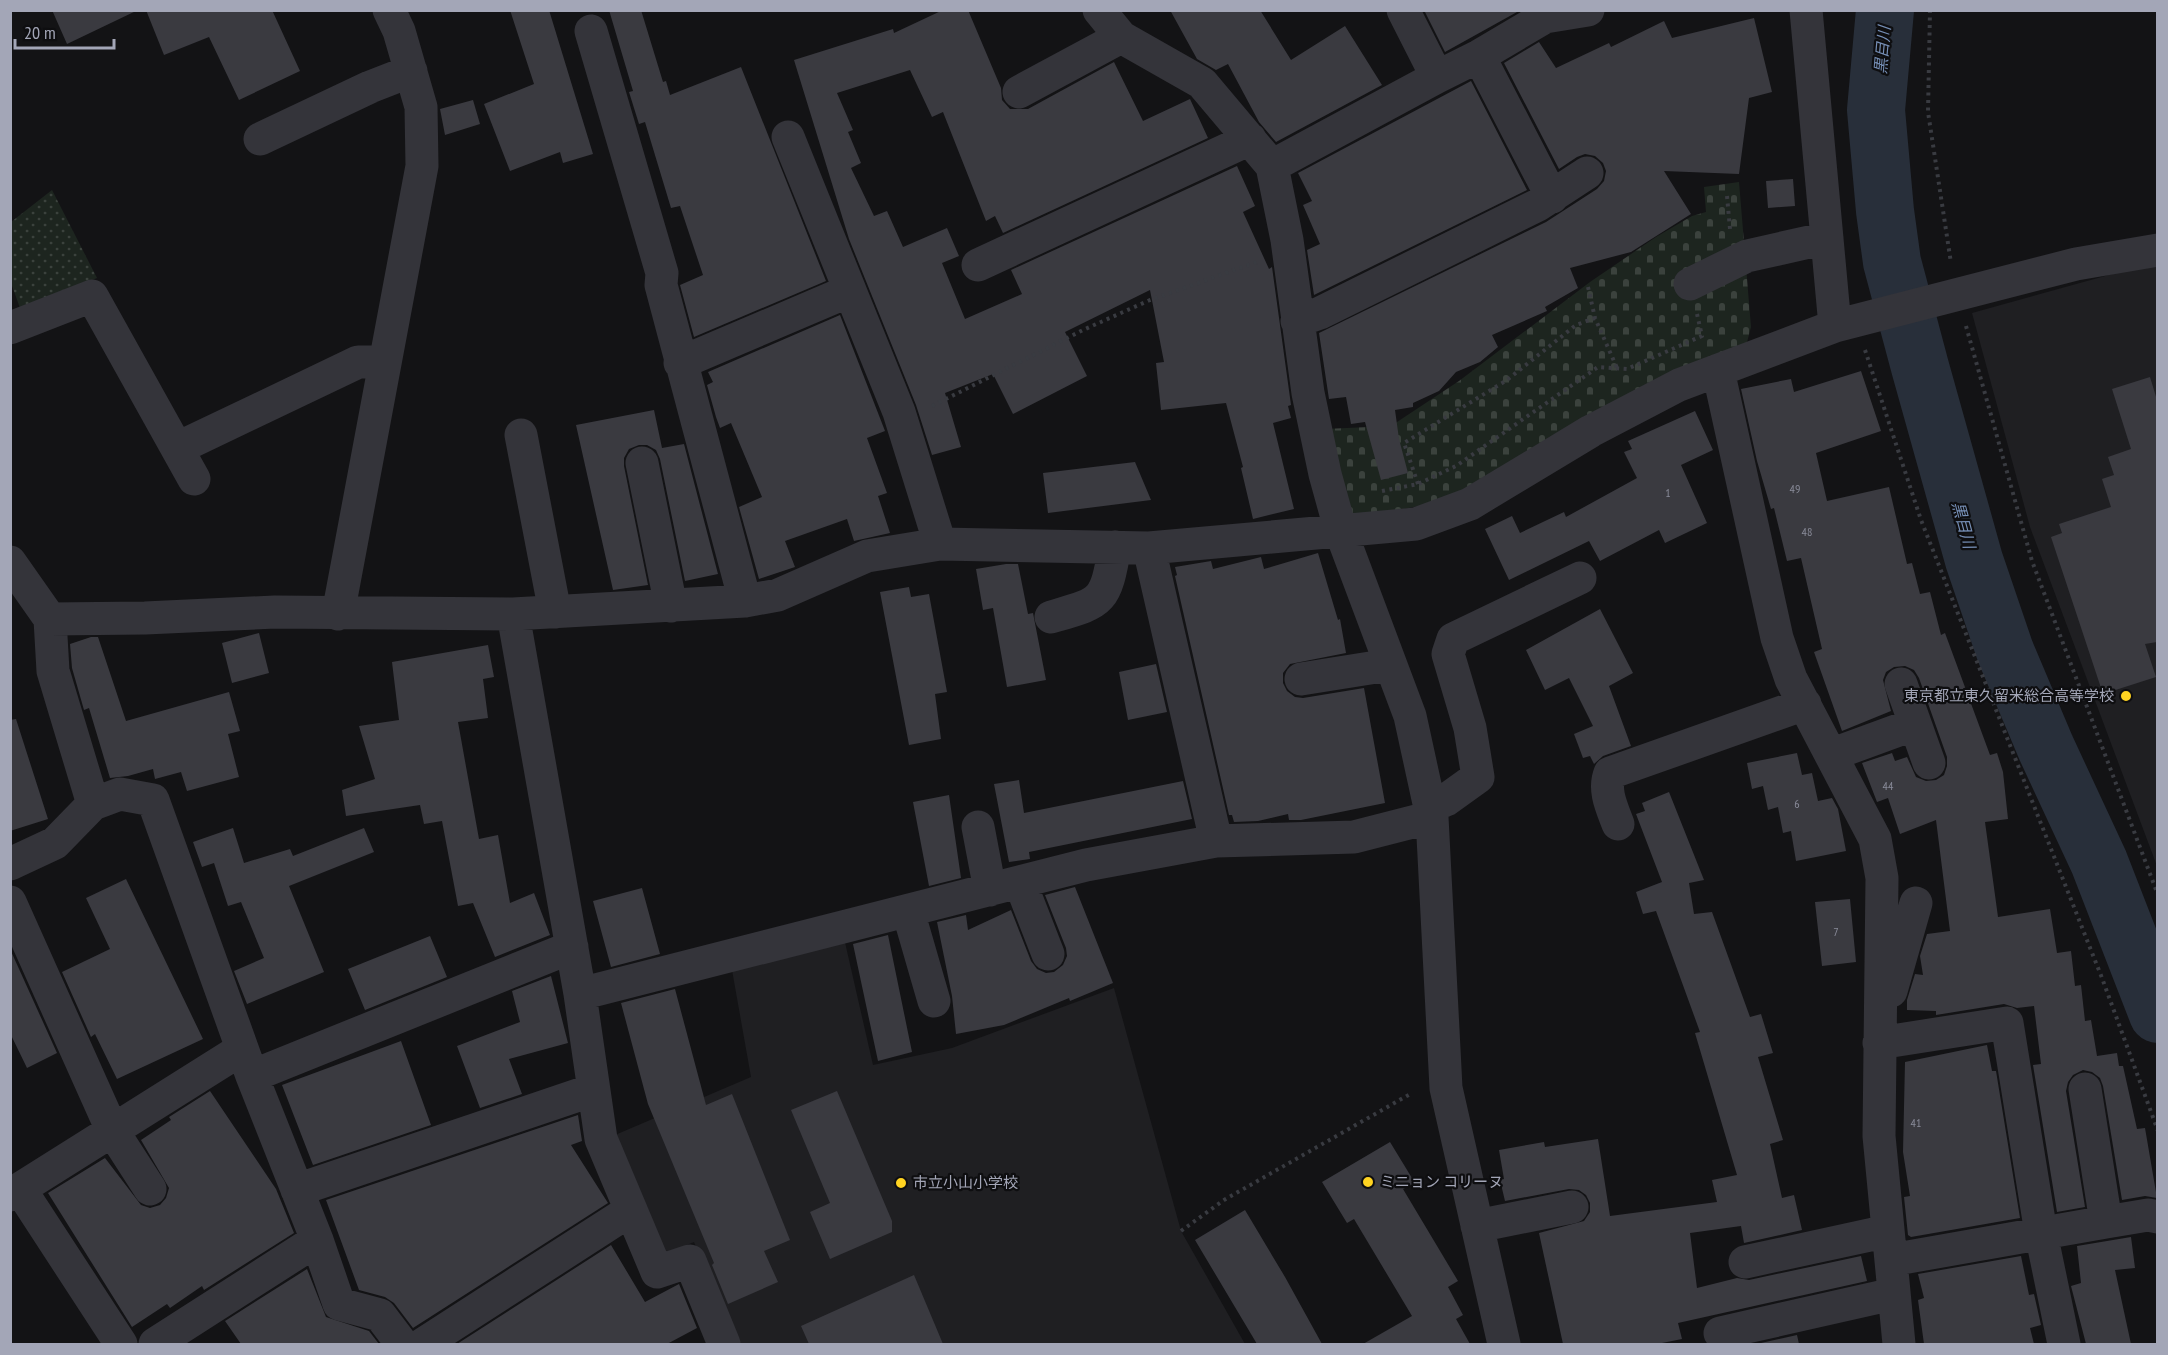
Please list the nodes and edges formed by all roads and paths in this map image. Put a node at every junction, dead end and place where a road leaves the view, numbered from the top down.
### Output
1 (389, 10) edge
2 (1099, 10) edge
3 (1403, 10) edge
4 (1588, 10) edge
5 (1806, 10) edge
6 (1930, 10) edge
7 (1544, 14) edge
8 (591, 31) dead end
9 (1121, 38) junction
10 (1479, 56) junction
11 (411, 71) junction
12 (1437, 77) junction
13 (1019, 92) dead end
14 (788, 137) dead end
15 (260, 139) dead end
16 (1250, 139) junction
17 (1272, 166) junction
18 (1587, 173) dead end
19 (1552, 197) junction
20 (1827, 238) junction
21 (2157, 250) edge
22 (1288, 251) junction
23 (978, 265) dead end
24 (1690, 284) joint
25 (1588, 287) dead end
26 (849, 291) junction
27 (1952, 295) junction
28 (1595, 318) junction
29 (1856, 320) junction
30 (1298, 321) junction
31 (10, 328) edge
32 (385, 362) junction
33 (680, 363) junction
34 (1617, 368) junction
35 (1718, 370) junction
36 (902, 422) junction
37 (521, 435) dead end
38 (178, 448) junction
39 (642, 463) dead end
40 (194, 479) dead end
41 (1418, 484) junction
42 (1332, 501) junction
43 (1341, 532) junction
44 (940, 544) junction
45 (1115, 547) junction
46 (1149, 548) junction
47 (15, 574) edge
48 (1580, 578) dead end
49 (745, 601) junction
50 (671, 606) junction
51 (555, 612) junction
52 (338, 614) junction
53 (513, 614) junction
54 (1051, 617) dead end
55 (50, 619) junction
56 (1389, 665) junction
57 (1301, 679) dead end
58 (1900, 684) dead end
59 (1805, 704) junction
60 (1915, 724) junction
61 (1833, 754) junction
62 (1929, 763) dead end
63 (93, 804) junction
64 (1431, 812) junction
65 (1618, 824) dead end
66 (978, 826) dead end
67 (1216, 841) junction
68 (10, 864) edge
69 (1005, 886) junction
70 (2157, 895) edge
71 (10, 902) edge
72 (1916, 903) dead end
73 (908, 911) junction
74 (572, 947) junction
75 (1048, 954) dead end
76 (580, 994) junction
77 (934, 1002) dead end
78 (1879, 1034) junction
79 (247, 1062) junction
80 (1445, 1075) junction
81 (2085, 1089) dead end
82 (593, 1090) junction
83 (112, 1130) junction
84 (2157, 1131) edge
85 (150, 1190) dead end
86 (297, 1190) junction
87 (15, 1192) edge
88 (1572, 1207) dead end
89 (631, 1210) junction
90 (2157, 1217) edge
91 (2106, 1222) junction
92 (1477, 1226) junction
93 (1181, 1231) dead end
94 (2042, 1233) junction
95 (317, 1240) junction
96 (1890, 1246) junction
97 (1745, 1262) dead end
98 (1893, 1294) junction
99 (1720, 1333) dead end
100 (121, 1344) edge
101 (155, 1344) edge
102 (402, 1344) edge
103 (423, 1344) edge
104 (724, 1344) edge
105 (1504, 1344) edge
106 (1899, 1344) edge
107 (2064, 1344) edge

1 - 11 street
2 - 9 street
3 - 12 street
4 - 7 street
5 - 20 street
6 - 27 path
7 - 10 street
8 - 33 street
9 - 13 street
9 - 16 street
10 - 12 street
10 - 19 street
11 - 15 street
11 - 32 street
12 - 17 street
14 - 26 street
16 - 17 street
16 - 23 street
17 - 22 street
18 - 19 street
19 - 30 street
20 - 24 street
20 - 29 street
21 - 27 street
22 - 30 street
22 - 36 path
24 - 34 path
25 - 28 path
26 - 33 street
26 - 36 street
27 - 29 street
27 - 70 path
28 - 34 path
28 - 41 path
29 - 35 street
29 - 84 path
30 - 42 street
31 - 38 street
32 - 38 street
32 - 52 street
33 - 49 street
34 - 41 path
35 - 43 street
35 - 59 street
36 - 44 street
37 - 51 street
38 - 40 street
39 - 50 street
41 - 42 path
42 - 43 street
43 - 46 street
43 - 56 street
44 - 45 street
44 - 49 street
45 - 46 street
45 - 54 street
46 - 67 street
47 - 55 street
48 - 64 street
49 - 50 street
50 - 51 street
51 - 53 street
52 - 53 street
52 - 55 street
53 - 74 street
55 - 63 street
56 - 57 street
56 - 64 street
58 - 60 street
59 - 61 street
59 - 65 street
60 - 61 street
60 - 62 street
61 - 78 street
63 - 68 street
63 - 79 street
64 - 67 street
64 - 80 street
66 - 69 street
67 - 69 street
69 - 73 street
69 - 75 street
71 - 83 street
72 - 78 street
73 - 76 street
73 - 77 street
74 - 76 street
74 - 79 street
76 - 82 street
78 - 94 street
78 - 96 street
79 - 83 street
79 - 86 street
80 - 92 street
80 - 93 path
81 - 91 street
82 - 86 street
82 - 89 street
83 - 85 street
83 - 87 street
86 - 95 street
87 - 100 street
88 - 92 street
89 - 103 street
89 - 104 street
90 - 91 street
91 - 94 street
92 - 105 street
94 - 96 street
94 - 107 street
95 - 101 street
95 - 102 street
96 - 97 street
96 - 98 street
98 - 99 street
98 - 106 street

